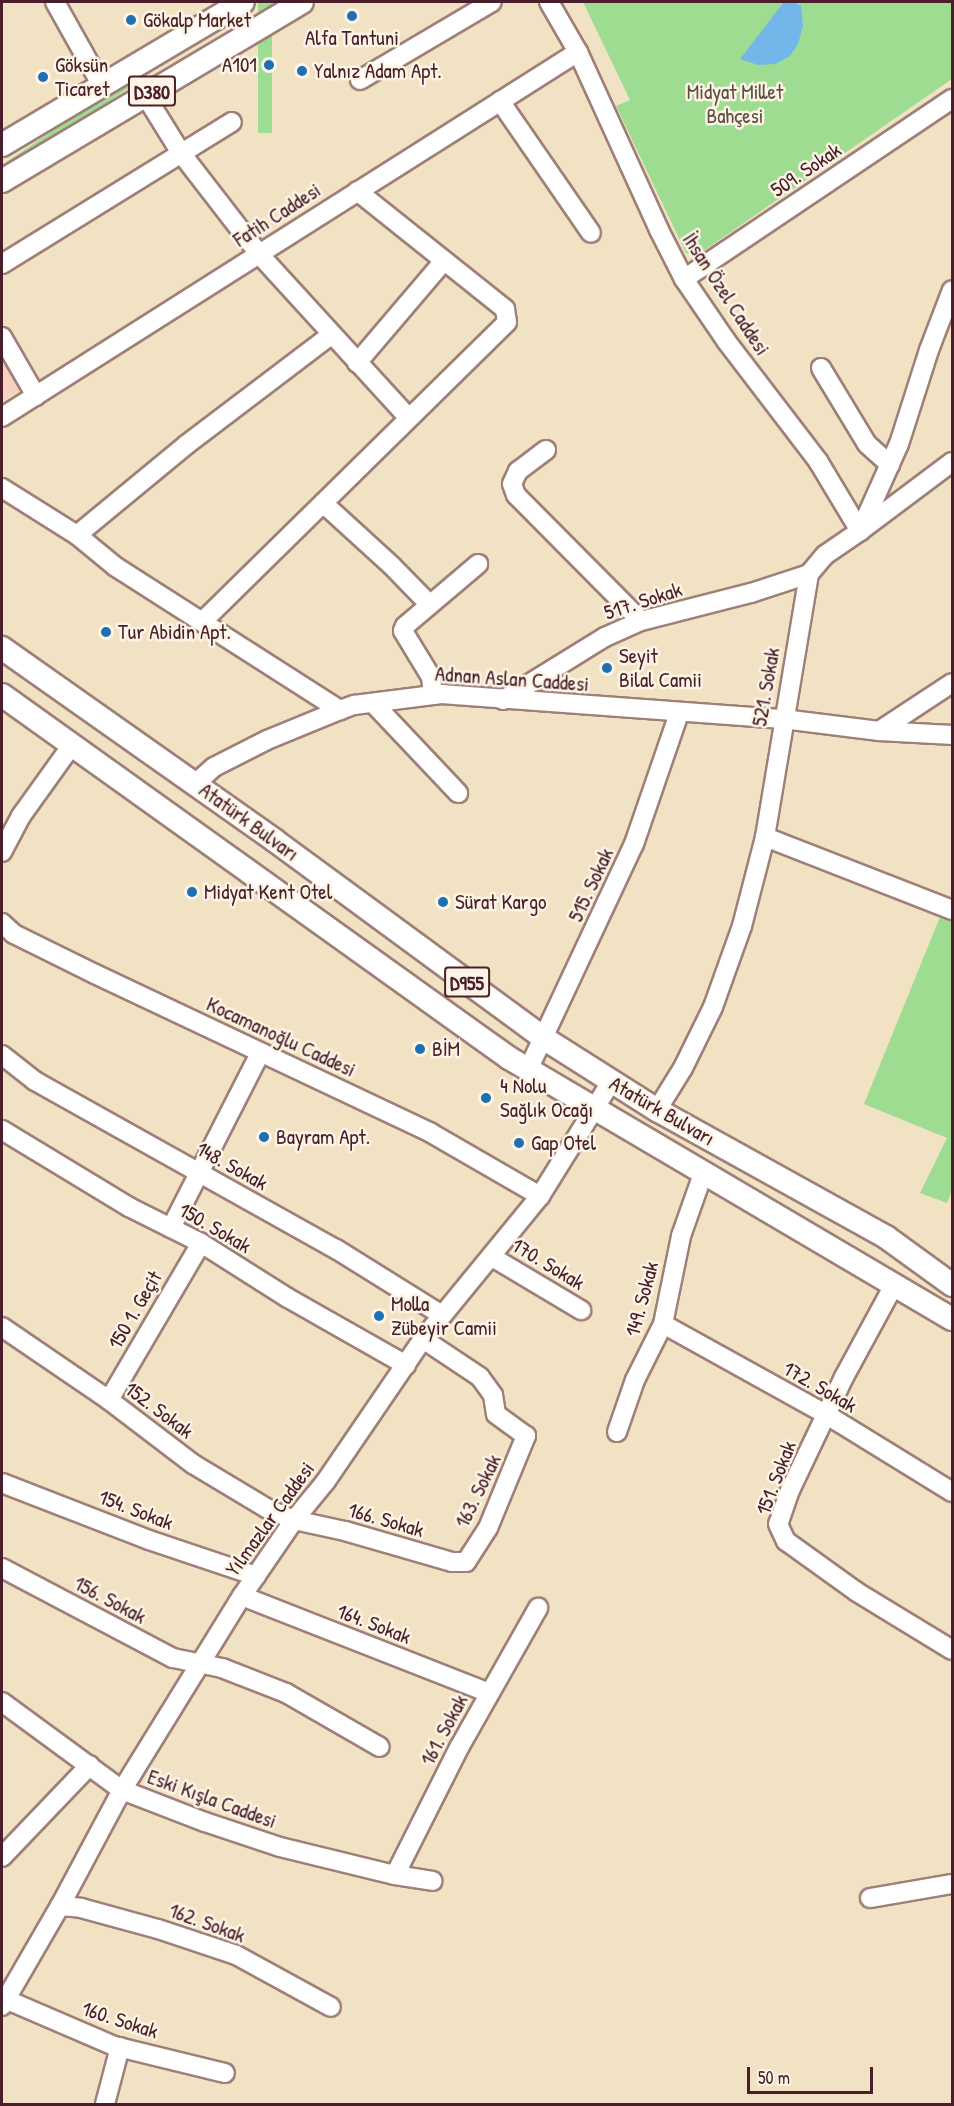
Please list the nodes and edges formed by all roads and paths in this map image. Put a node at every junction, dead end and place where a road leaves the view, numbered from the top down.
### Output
1 (56, 2) edge
2 (243, 2) edge
3 (302, 2) edge
4 (492, 2) edge
5 (549, 2) edge
6 (578, 52) junction
7 (360, 80) dead end
8 (101, 84) junction
9 (145, 95) junction
10 (952, 99) edge
11 (500, 101) junction
12 (232, 122) dead end
13 (2, 145) edge
14 (181, 153) junction
15 (2, 182) edge
16 (357, 191) junction
17 (591, 233) dead end
18 (260, 254) junction
19 (443, 262) junction
20 (2, 264) edge
21 (684, 279) junction
22 (952, 290) edge
23 (332, 334) junction
24 (2, 337) edge
25 (357, 363) junction
26 (821, 368) dead end
27 (36, 396) junction
28 (2, 417) edge
29 (409, 418) junction
30 (546, 450) dead end
31 (952, 462) edge
32 (890, 465) junction
33 (2, 488) edge
34 (323, 503) junction
35 (860, 531) junction
36 (76, 535) junction
37 (477, 564) dead end
38 (809, 574) junction
39 (430, 605) junction
40 (204, 621) junction
41 (641, 621) junction
42 (2, 648) edge
43 (952, 683) edge
44 (2, 695) edge
45 (433, 695) junction
46 (503, 700) junction
47 (373, 703) junction
48 (340, 710) junction
49 (679, 713) junction
50 (783, 719) junction
51 (879, 731) junction
52 (952, 735) edge
53 (72, 745) junction
54 (195, 783) junction
55 (458, 793) dead end
56 (765, 837) junction
57 (2, 852) edge
58 (952, 910) edge
59 (2, 923) edge
60 (545, 1039) junction
61 (260, 1053) junction
62 (2, 1055) edge
63 (528, 1070) junction
64 (611, 1082) junction
65 (657, 1110) junction
66 (595, 1111) junction
67 (2, 1130) edge
68 (198, 1173) junction
69 (703, 1174) junction
70 (540, 1196) junction
71 (171, 1228) junction
72 (201, 1243) junction
73 (492, 1257) junction
74 (894, 1285) junction
75 (952, 1286) edge
76 (581, 1310) dead end
77 (442, 1316) junction
78 (952, 1319) edge
79 (663, 1324) junction
80 (2, 1328) edge
81 (423, 1339) junction
82 (406, 1365) junction
83 (109, 1400) junction
84 (827, 1415) junction
85 (617, 1432) dead end
86 (2, 1483) edge
87 (952, 1492) edge
88 (294, 1520) junction
89 (466, 1562) joint
90 (2, 1568) edge
91 (256, 1576) junction
92 (242, 1596) junction
93 (538, 1608) dead end
94 (952, 1650) edge
95 (199, 1665) junction
96 (490, 1693) junction
97 (2, 1702) edge
98 (380, 1747) dead end
99 (90, 1765) junction
100 (122, 1790) junction
101 (2, 1857) edge
102 (395, 1875) junction
103 (433, 1881) dead end
104 (952, 1884) edge
105 (870, 1898) dead end
106 (60, 1906) junction
107 (3, 2002) edge
108 (331, 2007) dead end
109 (120, 2047) junction
110 (225, 2073) dead end
111 (105, 2104) edge

1 - 8 street
2 - 8 main road, D380
3 - 9 main road, D380
4 - 7 street
5 - 6 street, İhsan Özel Caddesi
6 - 11 street, Fatih Caddesi
6 - 21 street, İhsan Özel Caddesi
8 - 13 main road, D380
9 - 14 street
9 - 15 main road, D380
10 - 21 street, 509. Sokak
11 - 16 street, Fatih Caddesi
11 - 17 street
12 - 14 street
14 - 18 street
14 - 20 street
16 - 18 street, Fatih Caddesi
16 - 19 street
18 - 23 street
18 - 27 street, Fatih Caddesi
19 - 25 street
19 - 29 street
21 - 35 street, İhsan Özel Caddesi
22 - 32 street
23 - 25 street
23 - 36 street
24 - 27 street
25 - 29 street
26 - 32 street
27 - 28 street, Fatih Caddesi
29 - 34 street
30 - 41 street
31 - 35 street
32 - 35 street
33 - 36 street
34 - 39 street
34 - 40 street
35 - 38 street
36 - 40 street
37 - 39 street
38 - 41 street, 517. Sokak
38 - 50 street, 521. Sokak
39 - 45 street
40 - 48 street
41 - 46 street, 517. Sokak
42 - 54 main road, Atatürk Bulvarı / D955
43 - 51 street
44 - 53 main road, Atatürk Bulvarı / D955
45 - 46 street, Adnan Aslan Caddesi
45 - 47 street, Adnan Aslan Caddesi
46 - 49 street, Adnan Aslan Caddesi
47 - 48 street, Adnan Aslan Caddesi
47 - 55 street
48 - 54 street, Adnan Aslan Caddesi
49 - 50 street, Adnan Aslan Caddesi
49 - 60 street, 515. Sokak
50 - 51 street, Adnan Aslan Caddesi
50 - 56 street, 521. Sokak
51 - 52 street, Adnan Aslan Caddesi
53 - 57 street
53 - 63 main road, Atatürk Bulvarı / D955
54 - 60 main road, Atatürk Bulvarı / D955
56 - 58 street
56 - 65 street, 521. Sokak
59 - 61 street, Kocamanoğlu Caddesi
60 - 63 street, 515. Sokak
60 - 64 main road, Atatürk Bulvarı / D955
61 - 68 street
61 - 70 street, Kocamanoğlu Caddesi
62 - 68 street, 148. Sokak
63 - 66 main road, Atatürk Bulvarı / D955
64 - 65 main road, Atatürk Bulvarı / D955
64 - 66 street, Yılmazlar Caddesi
65 - 75 main road, Atatürk Bulvarı / D955
66 - 69 main road, Atatürk Bulvarı / D955
66 - 70 street, Yılmazlar Caddesi
67 - 71 street, 150. Sokak
68 - 71 street
68 - 77 street, 148. Sokak
69 - 74 main road, Atatürk Bulvarı / D955
69 - 79 street, 149. Sokak
70 - 73 street, Yılmazlar Caddesi
71 - 72 street, 150. Sokak
72 - 82 street, 150. Sokak
72 - 83 street, 150 1. Geçit
73 - 76 street, 170. Sokak
73 - 77 street, Yılmazlar Caddesi
74 - 78 main road, Atatürk Bulvarı / D955
74 - 84 street, 151. Sokak
77 - 81 street, Yılmazlar Caddesi
79 - 84 street, 172. Sokak
79 - 85 street, 149. Sokak
80 - 83 street, 152. Sokak
81 - 82 street, Yılmazlar Caddesi
81 - 89 street, 163. Sokak
82 - 88 street, Yılmazlar Caddesi
83 - 88 street, 152. Sokak
84 - 87 street, 172. Sokak
84 - 94 street, 151. Sokak
86 - 91 street, 154. Sokak
88 - 89 street, 166. Sokak
88 - 91 street, Yılmazlar Caddesi
90 - 95 street, 156. Sokak
91 - 92 street, Yılmazlar Caddesi
92 - 95 street, Yılmazlar Caddesi
92 - 96 street, 164. Sokak
93 - 96 street, 161. Sokak
95 - 98 street, 156. Sokak
95 - 100 street, Yılmazlar Caddesi
96 - 102 street, 161. Sokak
97 - 99 street, Eski Kışla Caddesi
99 - 100 street, Eski Kışla Caddesi
99 - 101 street
100 - 102 street, Eski Kışla Caddesi
100 - 106 street, Yılmazlar Caddesi
102 - 103 street, Eski Kışla Caddesi
104 - 105 street
106 - 107 street, Yılmazlar Caddesi
106 - 108 street, 162. Sokak
107 - 109 street, 160. Sokak
109 - 110 street, 160. Sokak
109 - 111 street

